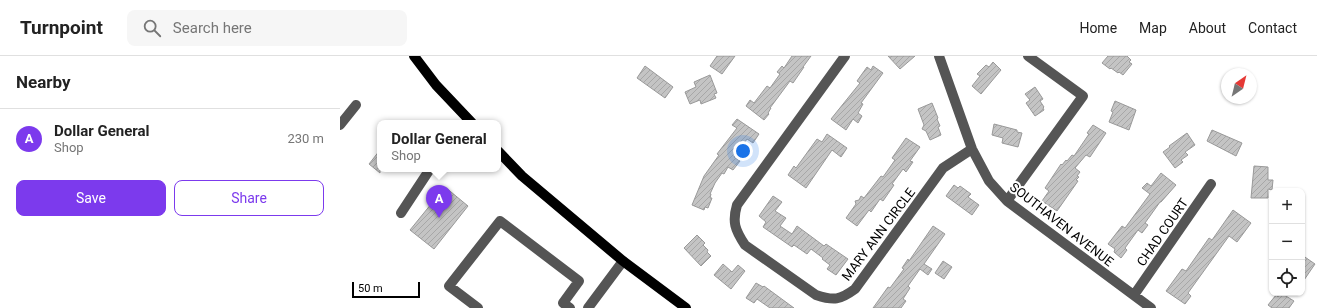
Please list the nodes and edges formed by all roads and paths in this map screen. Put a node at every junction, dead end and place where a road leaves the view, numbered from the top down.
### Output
1 (414, 56) edge
2 (845, 56) edge
3 (939, 56) edge
4 (1028, 56) edge
5 (356, 105) dead end
6 (468, 120) edge
7 (340, 125) edge
8 (972, 149) junction
9 (501, 154) edge
10 (428, 172) edge
11 (1211, 184) dead end
12 (1007, 200) junction
13 (401, 214) dead end
14 (623, 261) junction
15 (1134, 295) junction
16 (564, 306) edge
17 (478, 308) edge
18 (588, 308) edge
19 (686, 308) edge
20 (1152, 308) edge

1 - 6 main road
2 - 8 street, MARY ANN CIRCLE
3 - 8 street, SOUTHAVEN AVENUE
4 - 12 street
5 - 7 street
8 - 12 street, SOUTHAVEN AVENUE
9 - 14 main road
10 - 13 street
11 - 15 street, CHAD COURT
12 - 15 street, SOUTHAVEN AVENUE
14 - 18 street
14 - 19 main road
15 - 20 street, SOUTHAVEN AVENUE
16 - 17 street

